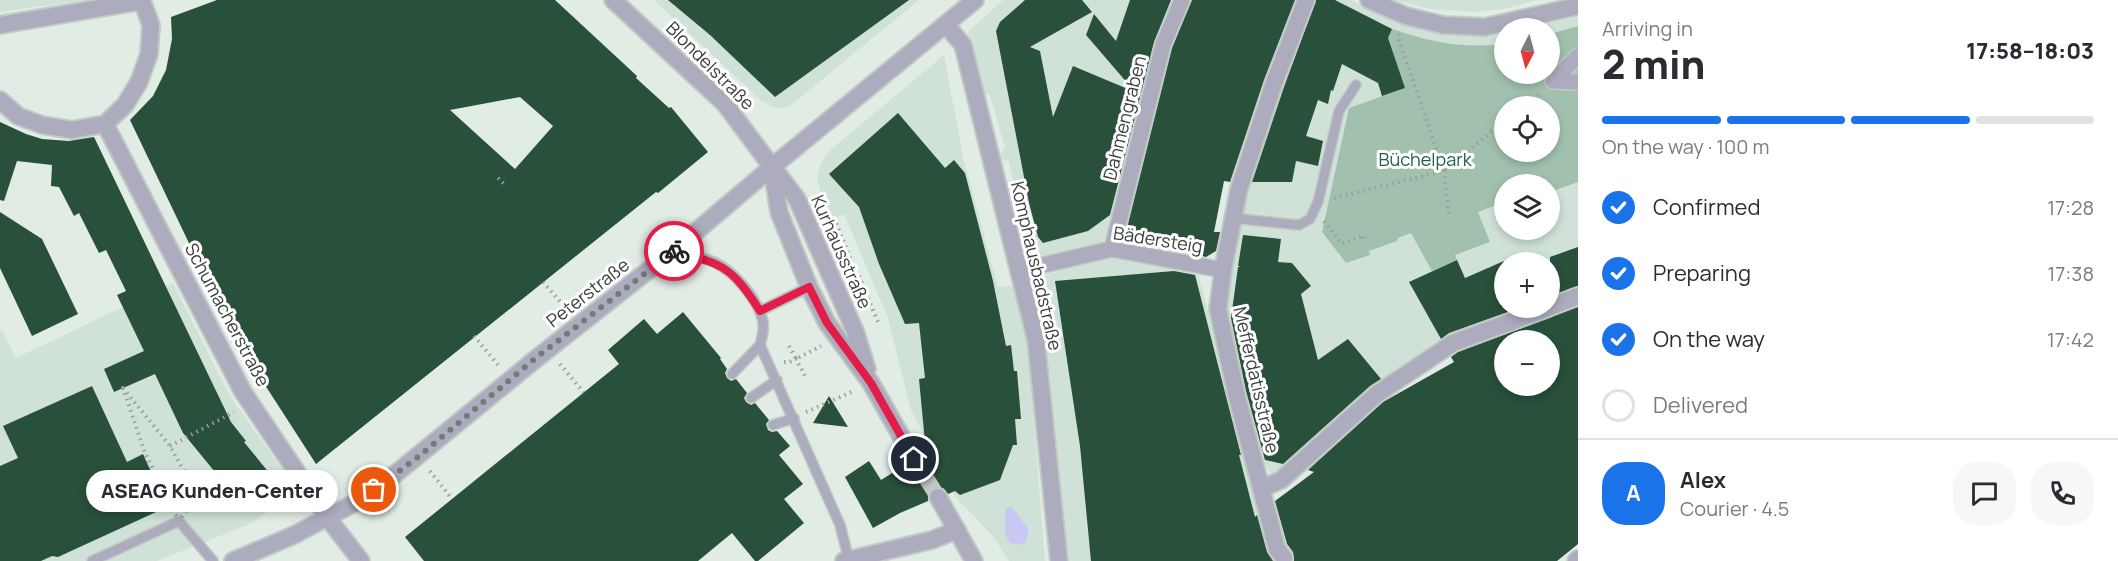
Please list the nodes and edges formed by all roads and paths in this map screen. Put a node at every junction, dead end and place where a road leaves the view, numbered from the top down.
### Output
1 (614, 0) edge
2 (975, 0) edge
3 (1182, 0) edge
4 (1306, 0) edge
5 (1369, 0) edge
6 (144, 1) edge
7 (1578, 6) edge
8 (1406, 15) junction
9 (0, 25) edge
10 (946, 25) junction
11 (1578, 56) edge
12 (1578, 82) edge
13 (1356, 85) dead end
14 (0, 100) edge
15 (105, 124) junction
16 (1494, 129) edge
17 (772, 167) junction
18 (1444, 171) junction
19 (498, 178) dead end
20 (505, 185) dead end
21 (1318, 202) junction
22 (1449, 217) dead end
23 (834, 218) dead end
24 (1232, 218) junction
25 (1364, 239) dead end
26 (1112, 249) junction
27 (673, 251) junction
28 (851, 260) dead end
29 (1223, 270) junction
30 (1018, 271) junction
31 (859, 276) dead end
32 (543, 282) dead end
33 (809, 287) junction
34 (1578, 297) edge
35 (1560, 303) edge
36 (760, 311) junction
37 (1520, 318) edge
38 (878, 322) dead end
39 (580, 325) junction
40 (474, 336) dead end
41 (838, 337) junction
42 (760, 345) junction
43 (789, 346) dead end
44 (549, 349) junction
45 (798, 364) dead end
46 (732, 374) dead end
47 (806, 378) dead end
48 (511, 380) junction
49 (777, 380) junction
50 (871, 383) junction
51 (584, 393) dead end
52 (751, 398) dead end
53 (229, 416) dead end
54 (794, 418) junction
55 (773, 425) dead end
56 (170, 446) junction
57 (418, 457) junction
58 (914, 459) tunnel mouth
59 (1262, 489) junction
60 (197, 495) dead end
61 (938, 497) tunnel mouth
62 (452, 499) dead end
63 (170, 507) dead end
64 (327, 517) junction
65 (957, 530) junction
66 (849, 560) edge
67 (1284, 560) edge
68 (92, 561) edge
69 (213, 561) edge
70 (233, 561) edge
71 (361, 561) edge
72 (844, 561) edge
73 (974, 561) edge
74 (1059, 561) edge

1 - 17 street, Blondelstraße
2 - 10 street, Peterstraße
3 - 26 street, Dahmengraben
4 - 24 street, Mefferdatisstraße
5 - 8 street
6 - 9 street
6 - 15 street
7 - 8 street
8 - 18 path
10 - 17 street, Peterstraße
10 - 30 street, Komphausbadstraße
11 - 12 street
13 - 21 lane
14 - 15 street
15 - 64 street, Schumacherstraße
16 - 18 path
17 - 27 street, Peterstraße
17 - 33 street, Kurhausstraße
17 - 50 street, Kurhausstraße
18 - 21 path
18 - 22 path
19 - 20 path
21 - 24 lane
21 - 25 path
23 - 28 path
24 - 29 street, Mefferdatisstraße
26 - 29 street, Bädersteig
26 - 30 street, Bädersteig
27 - 36 lane
27 - 39 street, Peterstraße
29 - 59 street, Mefferdatisstraße
30 - 74 street, Komphausbadstraße
31 - 38 path
32 - 39 path
33 - 36 lane
33 - 41 street, Kurhausstraße
34 - 35 street
36 - 42 lane
37 - 59 street
39 - 44 street, Peterstraße
40 - 48 path
41 - 43 path
41 - 50 street, Kurhausstraße
42 - 46 lane
42 - 49 lane
44 - 48 street, Peterstraße
44 - 51 path
45 - 47 path
48 - 57 street, Peterstraße
49 - 52 lane
49 - 54 lane
50 - 54 path
50 - 58 street, Kurhausstraße
53 - 56 path
54 - 55 lane
54 - 66 lane
56 - 60 path
56 - 63 path
57 - 62 path
57 - 64 street, Peterstraße
59 - 67 street, Mefferdatisstraße
61 - 65 street
64 - 70 street, Peterstraße
64 - 71 street, Schumacherstraße
65 - 66 street
65 - 73 street
66 - 72 street
68 - 69 lane

